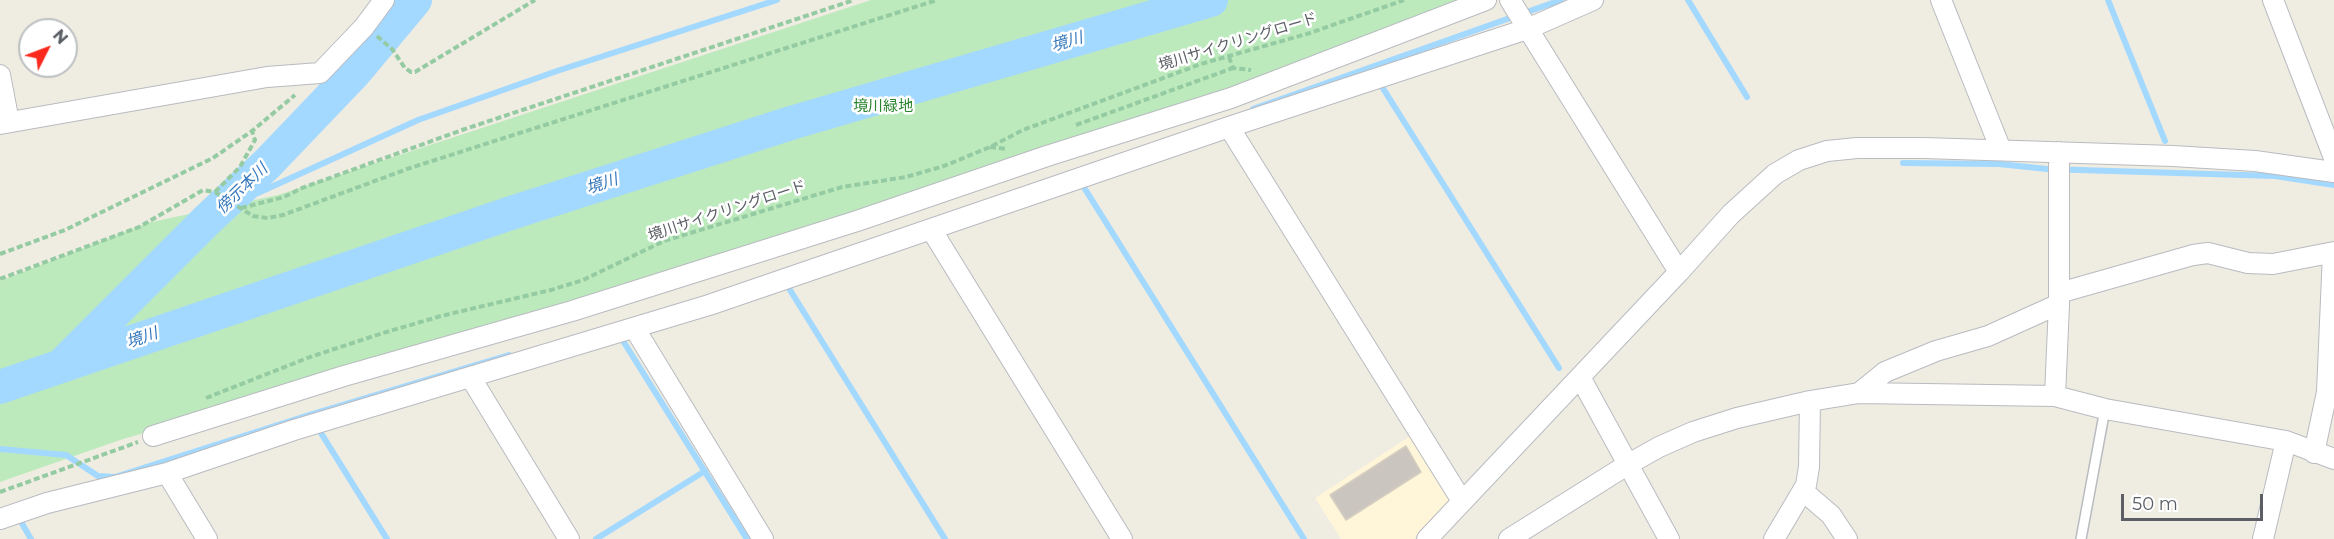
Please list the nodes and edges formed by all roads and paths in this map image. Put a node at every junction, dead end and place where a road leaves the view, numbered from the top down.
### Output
1 (384, 0) edge
2 (535, 0) edge
3 (854, 0) edge
4 (938, 0) edge
5 (1404, 0) edge
6 (1486, 0) edge
7 (1593, 0) edge
8 (1941, 0) edge
9 (2273, 0) edge
10 (1511, 2) edge
11 (1527, 29) junction
12 (377, 36) dead end
13 (1233, 68) dead end
14 (320, 73) junction
15 (0, 75) edge
16 (5, 123) edge
17 (1073, 126) dead end
18 (1229, 128) junction
19 (252, 131) junction
20 (1017, 145) dead end
21 (990, 147) junction
22 (2001, 150) junction
23 (2059, 152) junction
24 (2334, 158) edge
25 (2334, 172) edge
26 (214, 192) junction
27 (241, 208) junction
28 (931, 229) junction
29 (2334, 252) edge
30 (0, 254) edge
31 (1679, 272) junction
32 (0, 279) edge
33 (2059, 299) junction
34 (635, 329) junction
35 (1580, 376) junction
36 (471, 378) junction
37 (1859, 393) junction
38 (2055, 396) junction
39 (1810, 401) junction
40 (197, 403) dead end
41 (2104, 409) junction
42 (153, 436) joint
43 (2286, 441) junction
44 (2314, 453) junction
45 (2334, 459) edge
46 (1627, 465) junction
47 (167, 473) junction
48 (1803, 491) junction
49 (0, 492) edge
50 (1462, 501) junction
51 (0, 519) edge
52 (207, 539) edge
53 (569, 539) edge
54 (763, 539) edge
55 (1122, 539) edge
56 (1427, 539) edge
57 (1509, 539) edge
58 (1669, 539) edge
59 (1774, 539) edge
60 (1847, 539) edge
61 (2081, 539) edge
62 (2263, 539) edge

1 - 14 street
2 - 12 path
3 - 27 path
4 - 27 path
5 - 21 path, 境川サイクリングロード
6 - 42 street
7 - 11 street
8 - 22 street
9 - 24 street
10 - 11 street
11 - 18 street
11 - 31 street
13 - 17 path
14 - 16 street
14 - 19 path
15 - 16 street
18 - 28 street
18 - 50 street
19 - 26 path
19 - 30 path
20 - 21 path
21 - 40 path, 境川サイクリングロード
22 - 23 street
22 - 31 street
23 - 25 street
23 - 33 street
26 - 27 path
26 - 32 path
28 - 34 street
28 - 55 street
29 - 33 street
29 - 44 street
31 - 35 street
33 - 37 street
33 - 38 street
34 - 36 street
34 - 54 street
35 - 46 street
35 - 50 street
36 - 47 street
36 - 53 street
37 - 38 street
37 - 39 street
38 - 41 street
39 - 46 street
39 - 48 street
41 - 43 street
41 - 61 lane
42 - 49 path
43 - 44 street
43 - 62 street
44 - 45 street
46 - 57 street
46 - 58 street
47 - 51 street
47 - 52 street
48 - 59 street
48 - 60 street
50 - 56 street

